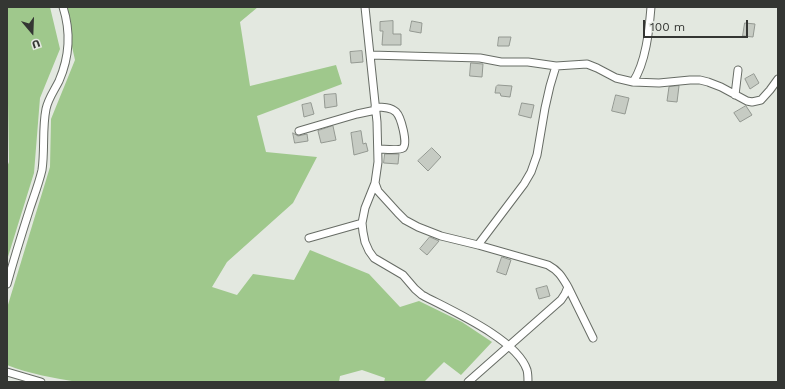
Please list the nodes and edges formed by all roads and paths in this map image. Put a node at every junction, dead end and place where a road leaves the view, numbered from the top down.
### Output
1 (63, 7) edge
2 (365, 7) edge
3 (651, 7) edge
4 (370, 55) junction
5 (556, 66) junction
6 (738, 70) dead end
7 (778, 79) edge
8 (633, 82) junction
9 (735, 95) junction
10 (376, 108) junction
11 (299, 131) dead end
12 (378, 149) junction
13 (375, 183) junction
14 (362, 223) junction
15 (309, 238) dead end
16 (478, 245) junction
17 (7, 284) edge
18 (568, 287) junction
19 (593, 338) dead end
20 (510, 345) junction
21 (7, 372) edge
22 (41, 382) edge
23 (468, 382) edge
24 (528, 382) edge

1 - 17 street
2 - 4 street
3 - 8 street
4 - 5 street
4 - 10 street
5 - 8 street
5 - 16 street
6 - 9 street
7 - 9 street
8 - 9 street
10 - 11 street
10 - 12 street
10 - 12 street
12 - 13 street
13 - 14 street
13 - 16 street
14 - 15 street
14 - 20 street
16 - 18 street
18 - 19 street
18 - 20 street
20 - 23 street
20 - 24 street
21 - 22 street

